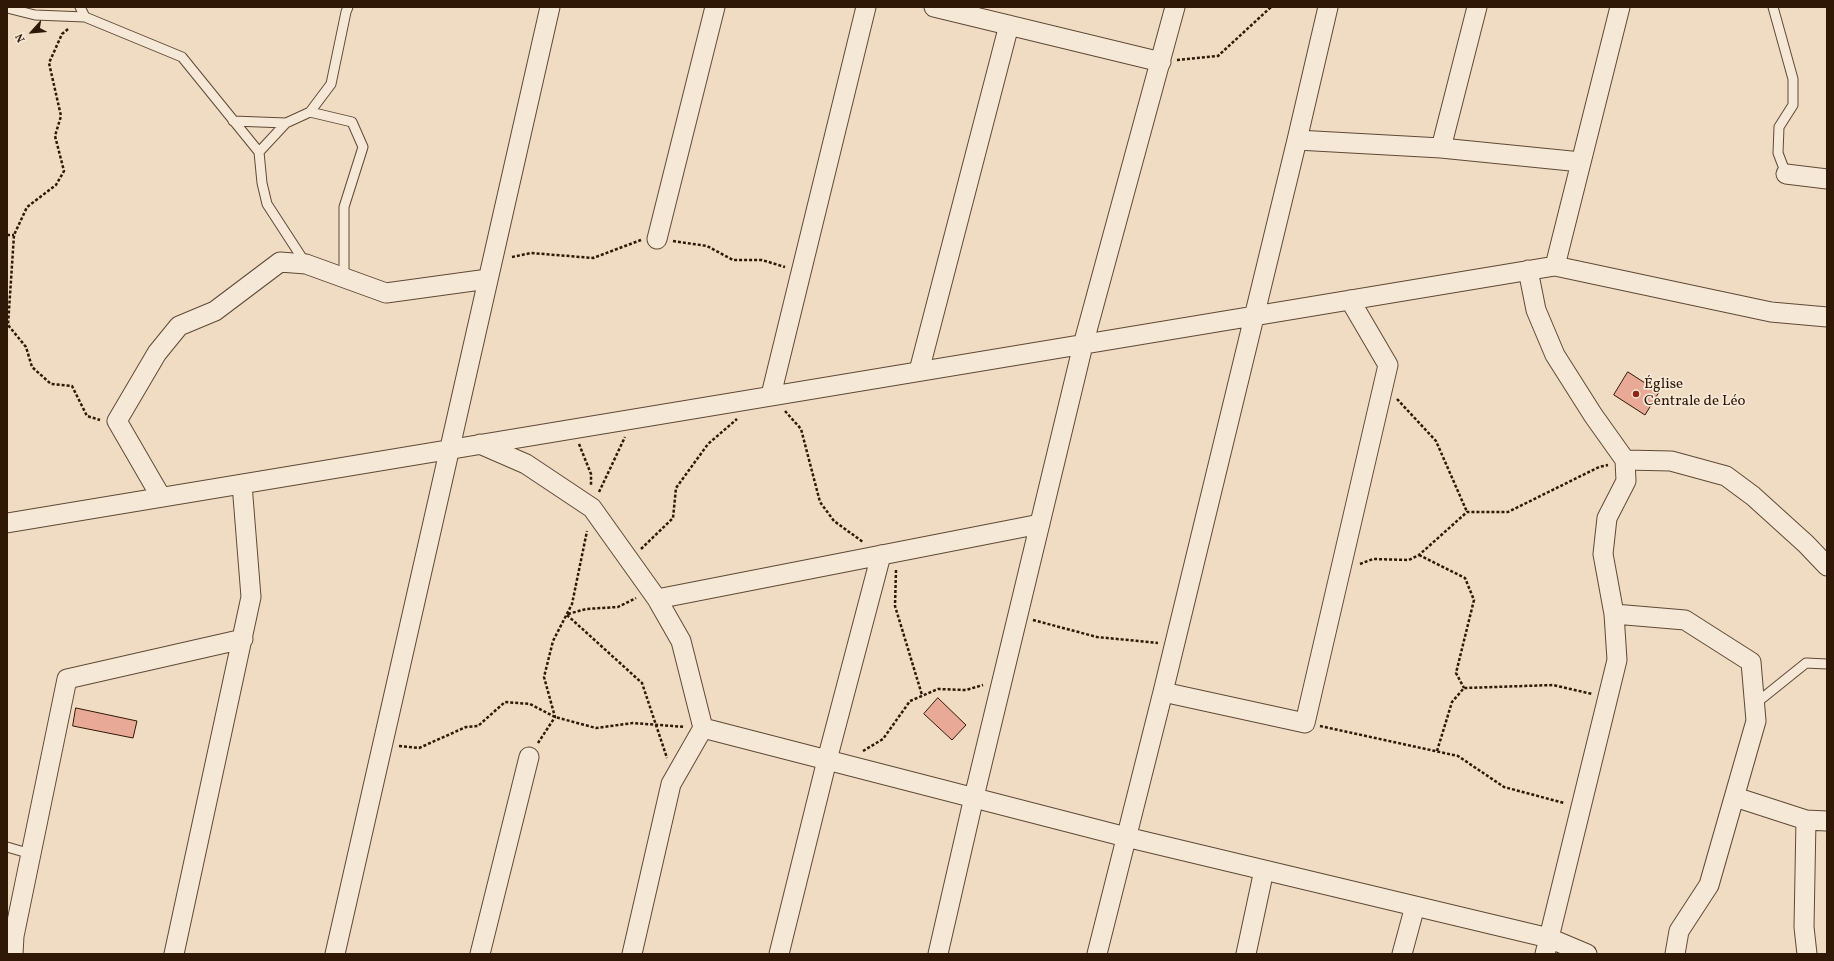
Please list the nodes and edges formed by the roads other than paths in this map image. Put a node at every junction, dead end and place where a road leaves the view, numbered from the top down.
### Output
1 (80, 7) edge
2 (348, 7) edge
3 (550, 7) edge
4 (716, 7) edge
5 (866, 7) edge
6 (934, 7) edge
7 (1175, 7) edge
8 (1328, 7) edge
9 (1477, 7) edge
10 (1620, 7) edge
11 (1773, 7) edge
12 (7, 8) edge
13 (85, 17) junction
14 (1009, 25) junction
15 (1161, 62) junction
16 (310, 112) junction
17 (233, 121) junction
18 (286, 123) junction
19 (1297, 140) junction
20 (1441, 148) junction
21 (259, 152) junction
22 (1581, 162) junction
23 (1786, 174) joint
24 (1827, 179) edge
25 (657, 239) road end
26 (306, 264) junction
27 (1554, 266) junction
28 (1528, 270) junction
29 (344, 278) junction
30 (488, 279) junction
31 (1350, 300) junction
32 (1253, 316) junction
33 (1827, 317) edge
34 (1083, 345) junction
35 (919, 371) junction
36 (771, 395) junction
37 (480, 444) junction
38 (450, 450) junction
39 (1625, 460) junction
40 (242, 484) junction
41 (161, 497) junction
42 (7, 523) edge
43 (1040, 524) junction
44 (889, 554) junction
45 (1827, 566) edge
46 (654, 595) junction
47 (1614, 614) junction
48 (242, 639) junction
49 (1827, 664) edge
50 (1163, 692) junction
51 (1755, 704) junction
52 (704, 728) junction
53 (529, 757) road end
54 (834, 762) junction
55 (974, 797) junction
56 (1735, 798) junction
57 (1806, 820) junction
58 (1827, 821) edge
59 (1126, 837) junction
60 (7, 847) edge
61 (31, 854) junction
62 (1264, 870) junction
63 (1415, 906) junction
64 (1547, 946) edge
65 (13, 954) edge
66 (174, 954) edge
67 (335, 954) edge
68 (480, 954) edge
69 (632, 954) edge
70 (779, 954) edge
71 (938, 954) edge
72 (1097, 954) edge
73 (1246, 954) edge
74 (1402, 954) edge
75 (1587, 954) edge
76 (1675, 954) edge
77 (1807, 954) edge

1 - 13 lane
2 - 16 lane
3 - 30 street
4 - 25 street
5 - 36 street
6 - 14 street
7 - 15 street
8 - 19 street
9 - 20 street
10 - 22 street
11 - 23 lane
12 - 13 lane
13 - 17 lane
14 - 15 street
14 - 35 street
15 - 34 street
16 - 18 lane
16 - 29 lane
17 - 18 lane
17 - 21 lane
18 - 21 lane
19 - 20 street
19 - 32 street
20 - 22 street
21 - 26 lane
22 - 27 street
23 - 24 street
26 - 29 street
26 - 41 street
27 - 28 street
27 - 33 street
28 - 31 street
28 - 39 street
29 - 30 street
30 - 38 street
31 - 32 street
31 - 50 street
32 - 34 street
32 - 50 street
34 - 35 street
34 - 43 street
35 - 36 street
36 - 37 street
37 - 38 street
37 - 46 street
38 - 40 street
38 - 67 street
39 - 45 street
39 - 47 street
40 - 41 street
40 - 48 street
41 - 42 street
43 - 44 street
43 - 55 street
44 - 46 street
44 - 54 street
46 - 52 street
47 - 51 street
47 - 64 street
48 - 61 street
48 - 66 street
49 - 51 lane
50 - 59 street
51 - 56 street
52 - 54 street
52 - 69 street
53 - 68 street
54 - 55 street
54 - 70 street
55 - 59 street
55 - 71 street
56 - 57 street
56 - 76 street
57 - 58 street
57 - 77 street
59 - 62 street
59 - 72 street
60 - 61 lane
61 - 65 street
62 - 63 street
62 - 73 street
63 - 64 street
63 - 74 street
64 - 75 street

